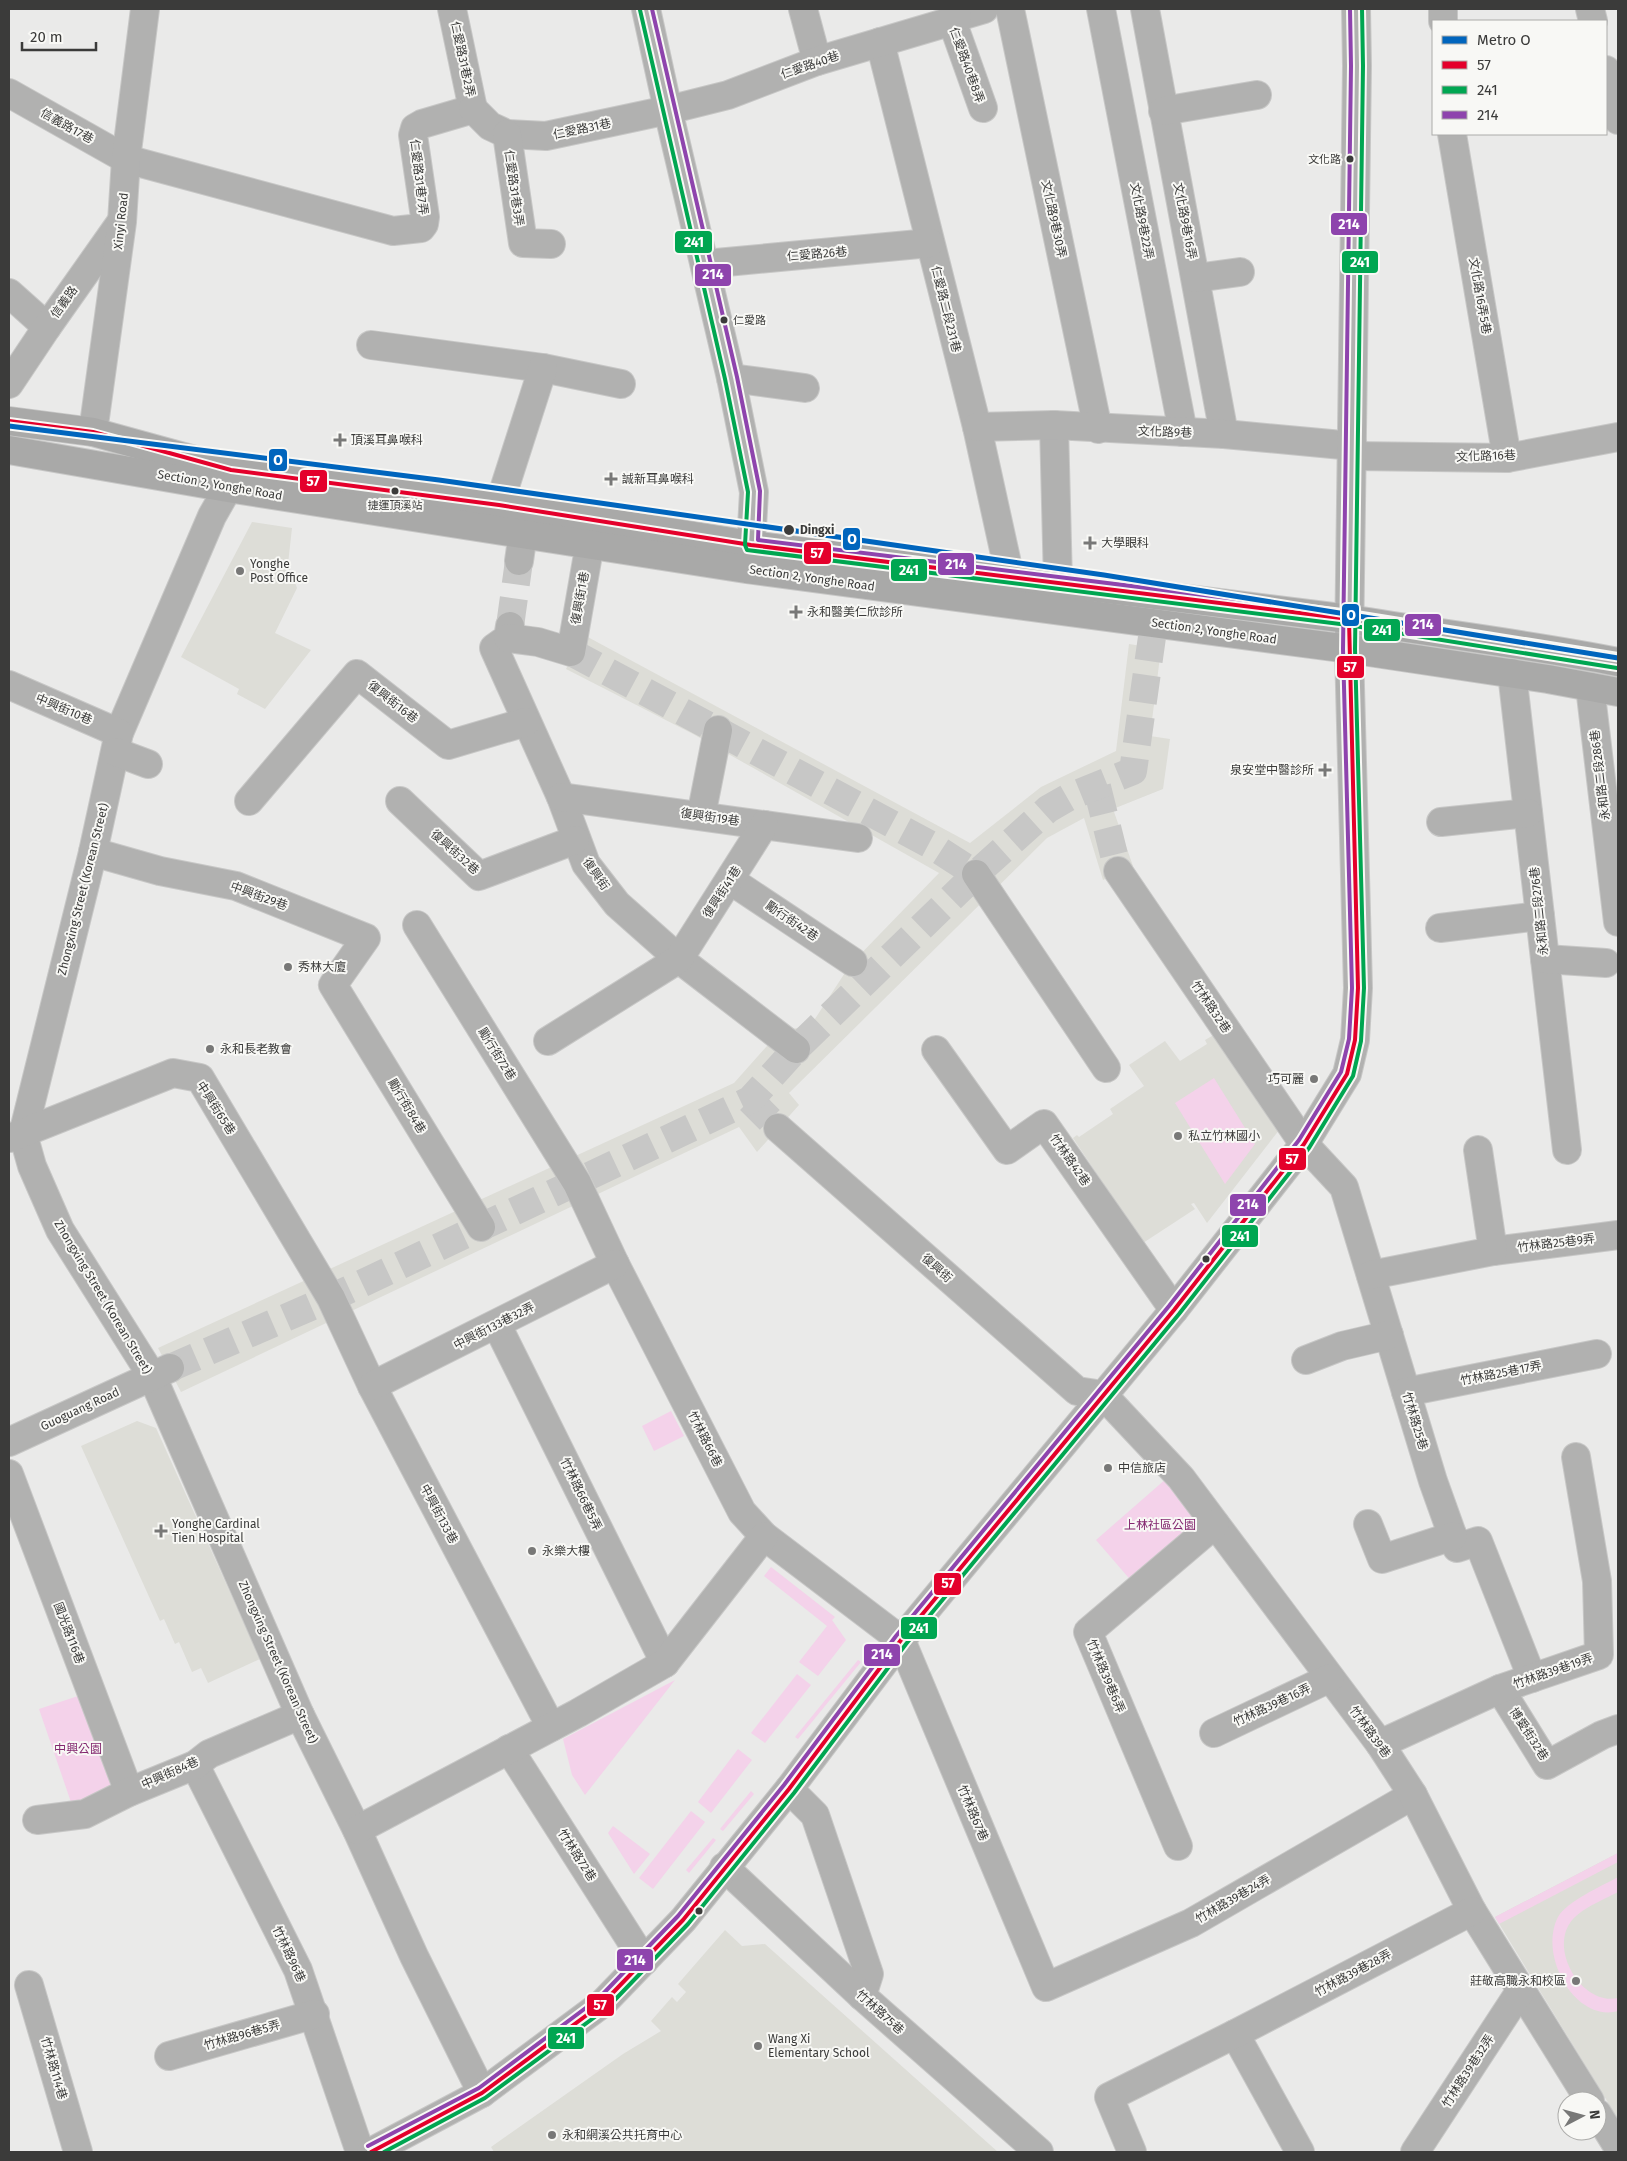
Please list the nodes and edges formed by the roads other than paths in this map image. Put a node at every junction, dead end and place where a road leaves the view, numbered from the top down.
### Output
1 (145, 9) edge
2 (452, 9) edge
3 (646, 9) edge
4 (803, 9) edge
5 (984, 9) edge
6 (1010, 9) edge
7 (1101, 9) edge
8 (1146, 9) edge
9 (1356, 9) edge
10 (955, 16) edge
11 (880, 42) junction
12 (817, 61) junction
13 (1607, 74) edge
14 (1256, 95) dead end
15 (10, 97) edge
16 (983, 108) dead end
17 (474, 109) junction
18 (668, 110) junction
19 (1163, 111) junction
20 (1618, 120) edge
21 (507, 134) junction
22 (1452, 135) edge
23 (126, 159) junction
24 (122, 222) junction
25 (393, 231) joint
26 (930, 243) junction
27 (551, 244) dead end
28 (705, 264) junction
29 (1240, 272) dead end
30 (1196, 278) junction
31 (9, 293) edge
32 (46, 327) junction
33 (371, 345) dead end
34 (543, 368) junction
35 (730, 378) junction
36 (9, 384) edge
37 (621, 384) dead end
38 (805, 388) dead end
39 (9, 421) edge
40 (1054, 425) junction
41 (977, 427) junction
42 (1098, 429) junction
43 (93, 432) junction
44 (1183, 432) junction
45 (1224, 434) junction
46 (1618, 437) edge
47 (9, 450) edge
48 (1353, 451) junction
49 (1507, 458) junction
50 (229, 479) junction
51 (499, 505) junction
52 (523, 533) junction
53 (590, 543) junction
54 (749, 557) junction
55 (519, 561) tunnel mouth
56 (1010, 577) junction
57 (1058, 583) junction
58 (1349, 618) junction
59 (1349, 649) junction
60 (571, 652) joint
61 (1618, 662) edge
62 (1512, 673) junction
63 (9, 685) edge
64 (1590, 687) junction
65 (1618, 692) edge
66 (526, 722) junction
67 (718, 730) dead end
68 (117, 743) junction
69 (148, 764) dead end
70 (561, 797) junction
71 (249, 801) dead end
72 (400, 801) dead end
73 (1528, 813) junction
74 (701, 816) junction
75 (1441, 822) dead end
76 (764, 825) junction
77 (858, 838) dead end
78 (575, 840) junction
79 (93, 852) junction
80 (1118, 871) tunnel mouth
81 (976, 874) tunnel mouth
82 (730, 880) junction
83 (1540, 916) junction
84 (1618, 922) edge
85 (417, 925) dead end
86 (1440, 928) dead end
87 (679, 959) junction
88 (1545, 959) junction
89 (853, 962) dead end
90 (1606, 963) dead end
91 (333, 985) joint
92 (548, 1041) dead end
93 (796, 1048) dead end
94 (936, 1050) dead end
95 (1106, 1068) dead end
96 (778, 1128) tunnel mouth
97 (16, 1136) edge
98 (1304, 1144) junction
99 (1478, 1150) dead end
100 (1566, 1150) dead end
101 (577, 1183) joint
102 (481, 1228) dead end
103 (1618, 1235) edge
104 (1493, 1251) junction
105 (615, 1264) junction
106 (1371, 1275) junction
107 (331, 1298) joint
108 (1174, 1310) junction
109 (496, 1325) junction
110 (1389, 1335) junction
111 (1597, 1354) dead end
112 (1306, 1360) dead end
113 (161, 1372) junction
114 (372, 1386) junction
115 (1406, 1392) junction
116 (1103, 1395) junction
117 (9, 1442) edge
118 (1576, 1457) dead end
119 (9, 1474) edge
120 (1215, 1524) junction
121 (1368, 1524) dead end
122 (764, 1536) junction
123 (1452, 1536) junction
124 (1608, 1577) edge
125 (901, 1640) junction
126 (665, 1663) junction
127 (1330, 1678) junction
128 (1532, 1678) junction
129 (1500, 1690) junction
130 (300, 1715) junction
131 (551, 1727) junction
132 (1618, 1728) edge
133 (1214, 1733) dead end
134 (1380, 1744) junction
135 (509, 1749) junction
136 (195, 1765) junction
137 (788, 1789) junction
138 (129, 1792) junction
139 (1412, 1795) junction
140 (37, 1820) dead end
141 (357, 1830) junction
142 (1178, 1846) dead end
143 (724, 1867) junction
144 (1472, 1911) junction
145 (644, 1961) junction
146 (29, 1985) dead end
147 (1046, 1987) joint
148 (1521, 1990) junction
149 (862, 1996) junction
150 (315, 2014) junction
151 (1235, 2034) junction
152 (169, 2056) dead end
153 (1584, 2091) edge
154 (482, 2093) junction
155 (1607, 2129) edge
156 (1618, 2147) edge
157 (78, 2152) edge
158 (360, 2152) edge
159 (372, 2152) edge
160 (1039, 2152) edge
161 (1132, 2152) edge
162 (1300, 2152) edge
163 (1415, 2152) edge

1 - 23 street, Xinyi Road
2 - 17 street, 仁愛路31巷2弄
3 - 18 street
4 - 12 street
5 - 10 street, 仁愛路40巷
6 - 42 street, 文化路9巷30弄
7 - 44 street, 文化路9巷22弄
8 - 19 street, 文化路9巷16弄
9 - 48 street
10 - 11 street, 仁愛路40巷
10 - 16 street, 仁愛路40巷8弄
11 - 12 street, 仁愛路40巷
11 - 26 street, 仁愛路二段231巷
12 - 18 street, 仁愛路40巷
13 - 20 street
14 - 19 street
15 - 23 street, 信義路17巷
17 - 21 street, 仁愛路31巷
17 - 25 street, 仁愛路31巷7弄
18 - 21 street, 仁愛路31巷
18 - 28 street
19 - 30 street, 文化路9巷16弄
21 - 27 street, 仁愛路31巷3弄
22 - 49 street, 文化路16弄5巷
23 - 24 street, Xinyi Road
23 - 25 street, 信義路17巷
24 - 32 street, 信義路
24 - 43 street, Xinyi Road
26 - 28 street, 仁愛路26巷
26 - 41 street, 仁愛路二段231巷
28 - 35 street
29 - 30 street
30 - 45 street, 文化路9巷16弄
31 - 32 street
32 - 36 street, 信義路
33 - 34 street
34 - 37 street
34 - 51 street
35 - 38 street
35 - 54 street
39 - 43 main road, Section 2, Yonghe Road
40 - 41 street, 文化路9巷
40 - 42 street, 文化路9巷
40 - 57 street
41 - 56 street, 仁愛路二段231巷
42 - 44 street, 文化路9巷
43 - 50 main road, Section 2, Yonghe Road
44 - 45 street, 文化路9巷
45 - 48 street, 文化路9巷
46 - 49 street, 文化路16巷
47 - 50 main road, Section 2, Yonghe Road
48 - 49 street, 文化路16巷
48 - 58 street
50 - 51 main road, Section 2, Yonghe Road
50 - 52 main road, Section 2, Yonghe Road
50 - 68 street, Zhongxing Street (Korean Street)
51 - 54 main road, Section 2, Yonghe Road
52 - 53 main road, Section 2, Yonghe Road
52 - 55 street
53 - 54 main road, Section 2, Yonghe Road
53 - 60 street, 復興街1巷
54 - 56 main road, Section 2, Yonghe Road
54 - 59 main road, Section 2, Yonghe Road
56 - 57 main road, Section 2, Yonghe Road
57 - 58 main road, Section 2, Yonghe Road
58 - 59 street
58 - 61 main road, Section 2, Yonghe Road
59 - 62 main road, Section 2, Yonghe Road
59 - 98 street
60 - 66 street, 復興街
62 - 64 main road, Section 2, Yonghe Road
62 - 73 street, 永和路二段276巷
63 - 68 street, 中興街10巷
64 - 65 main road, Section 2, Yonghe Road
64 - 84 street, 永和路二段286巷
66 - 70 street, 復興街
66 - 71 street, 復興街16巷
67 - 74 street
68 - 69 street
68 - 79 street, Zhongxing Street (Korean Street)
70 - 74 street, 復興街19巷
70 - 78 street, 復興街
72 - 78 street, 復興街32巷
73 - 75 street
73 - 83 street, 永和路二段276巷
74 - 76 street, 復興街19巷
76 - 77 street, 復興街19巷
76 - 82 street, 復興街41巷
78 - 87 street, 復興街
79 - 91 street, 中興街29巷
79 - 97 street, Zhongxing Street (Korean Street)
80 - 98 street, 竹林路32巷
81 - 95 street
82 - 87 street, 復興街41巷
82 - 89 street, 勵行街42巷
83 - 86 street
83 - 88 street, 永和路二段276巷
85 - 101 street, 勵行街72巷
87 - 92 street
87 - 93 street, 復興街
88 - 90 street
88 - 100 street, 永和路二段276巷
91 - 102 street, 勵行街84巷
94 - 108 street, 竹林路42巷
96 - 116 street, 復興街
97 - 107 street, 中興街65巷
97 - 113 street, Zhongxing Street (Korean Street)
98 - 106 street, 竹林路25巷
98 - 108 street
99 - 104 street
101 - 105 street, 竹林路66巷
103 - 104 street, 竹林路25巷9弄
104 - 106 street, 竹林路25巷9弄
105 - 109 street, 中興街133巷32弄
105 - 122 street, 竹林路66巷
106 - 110 street, 竹林路25巷
107 - 114 street, 中興街133巷
108 - 116 street
109 - 114 street, 中興街133巷32弄
109 - 126 street, 竹林路66巷5弄
110 - 112 street
110 - 115 street, 竹林路25巷
111 - 115 street, 竹林路25巷17弄
113 - 117 street, Guoguang Road
113 - 130 street, Zhongxing Street (Korean Street)
114 - 131 street, 中興街133巷
115 - 123 street, 竹林路25巷
116 - 120 street, 竹林路39巷
116 - 125 street
118 - 124 street, 竹林路39巷19弄
119 - 138 street, 國光路116巷
120 - 127 street, 竹林路39巷
120 - 142 street, 竹林路39巷6弄
121 - 123 street
122 - 125 street, 竹林路66巷
122 - 126 street
123 - 128 street
124 - 128 street, 竹林路39巷19弄
125 - 137 street
125 - 147 street, 竹林路67巷
126 - 131 street
127 - 133 street, 竹林路39巷16弄
127 - 134 street, 竹林路39巷
128 - 129 street, 竹林路39巷19弄
129 - 132 street, 博愛街32巷
129 - 134 street, 竹林路39巷19弄
130 - 136 street, 中興街84巷
130 - 141 street, Zhongxing Street (Korean Street)
131 - 135 street
134 - 139 street, 竹林路39巷
135 - 141 street
135 - 145 street, 竹林路72巷
136 - 138 street, 中興街84巷
136 - 150 street, 竹林路96巷
137 - 143 street
137 - 149 street
138 - 140 street, 中興街84巷
139 - 144 street, 竹林路39巷
139 - 147 street, 竹林路39巷24弄
141 - 154 street, Zhongxing Street (Korean Street)
143 - 145 street
143 - 149 street, 竹林路75巷
144 - 148 street, 竹林路39巷
144 - 151 street, 竹林路39巷28弄
145 - 154 street
146 - 157 street, 竹林路114巷
148 - 153 street, 竹林路39巷
148 - 163 street, 竹林路39巷32弄
149 - 160 street, 竹林路75巷
150 - 152 street, 竹林路96巷5弄
150 - 158 street, 竹林路96巷
151 - 161 street, 竹林路39巷28弄
151 - 162 street
154 - 159 street
155 - 156 street

